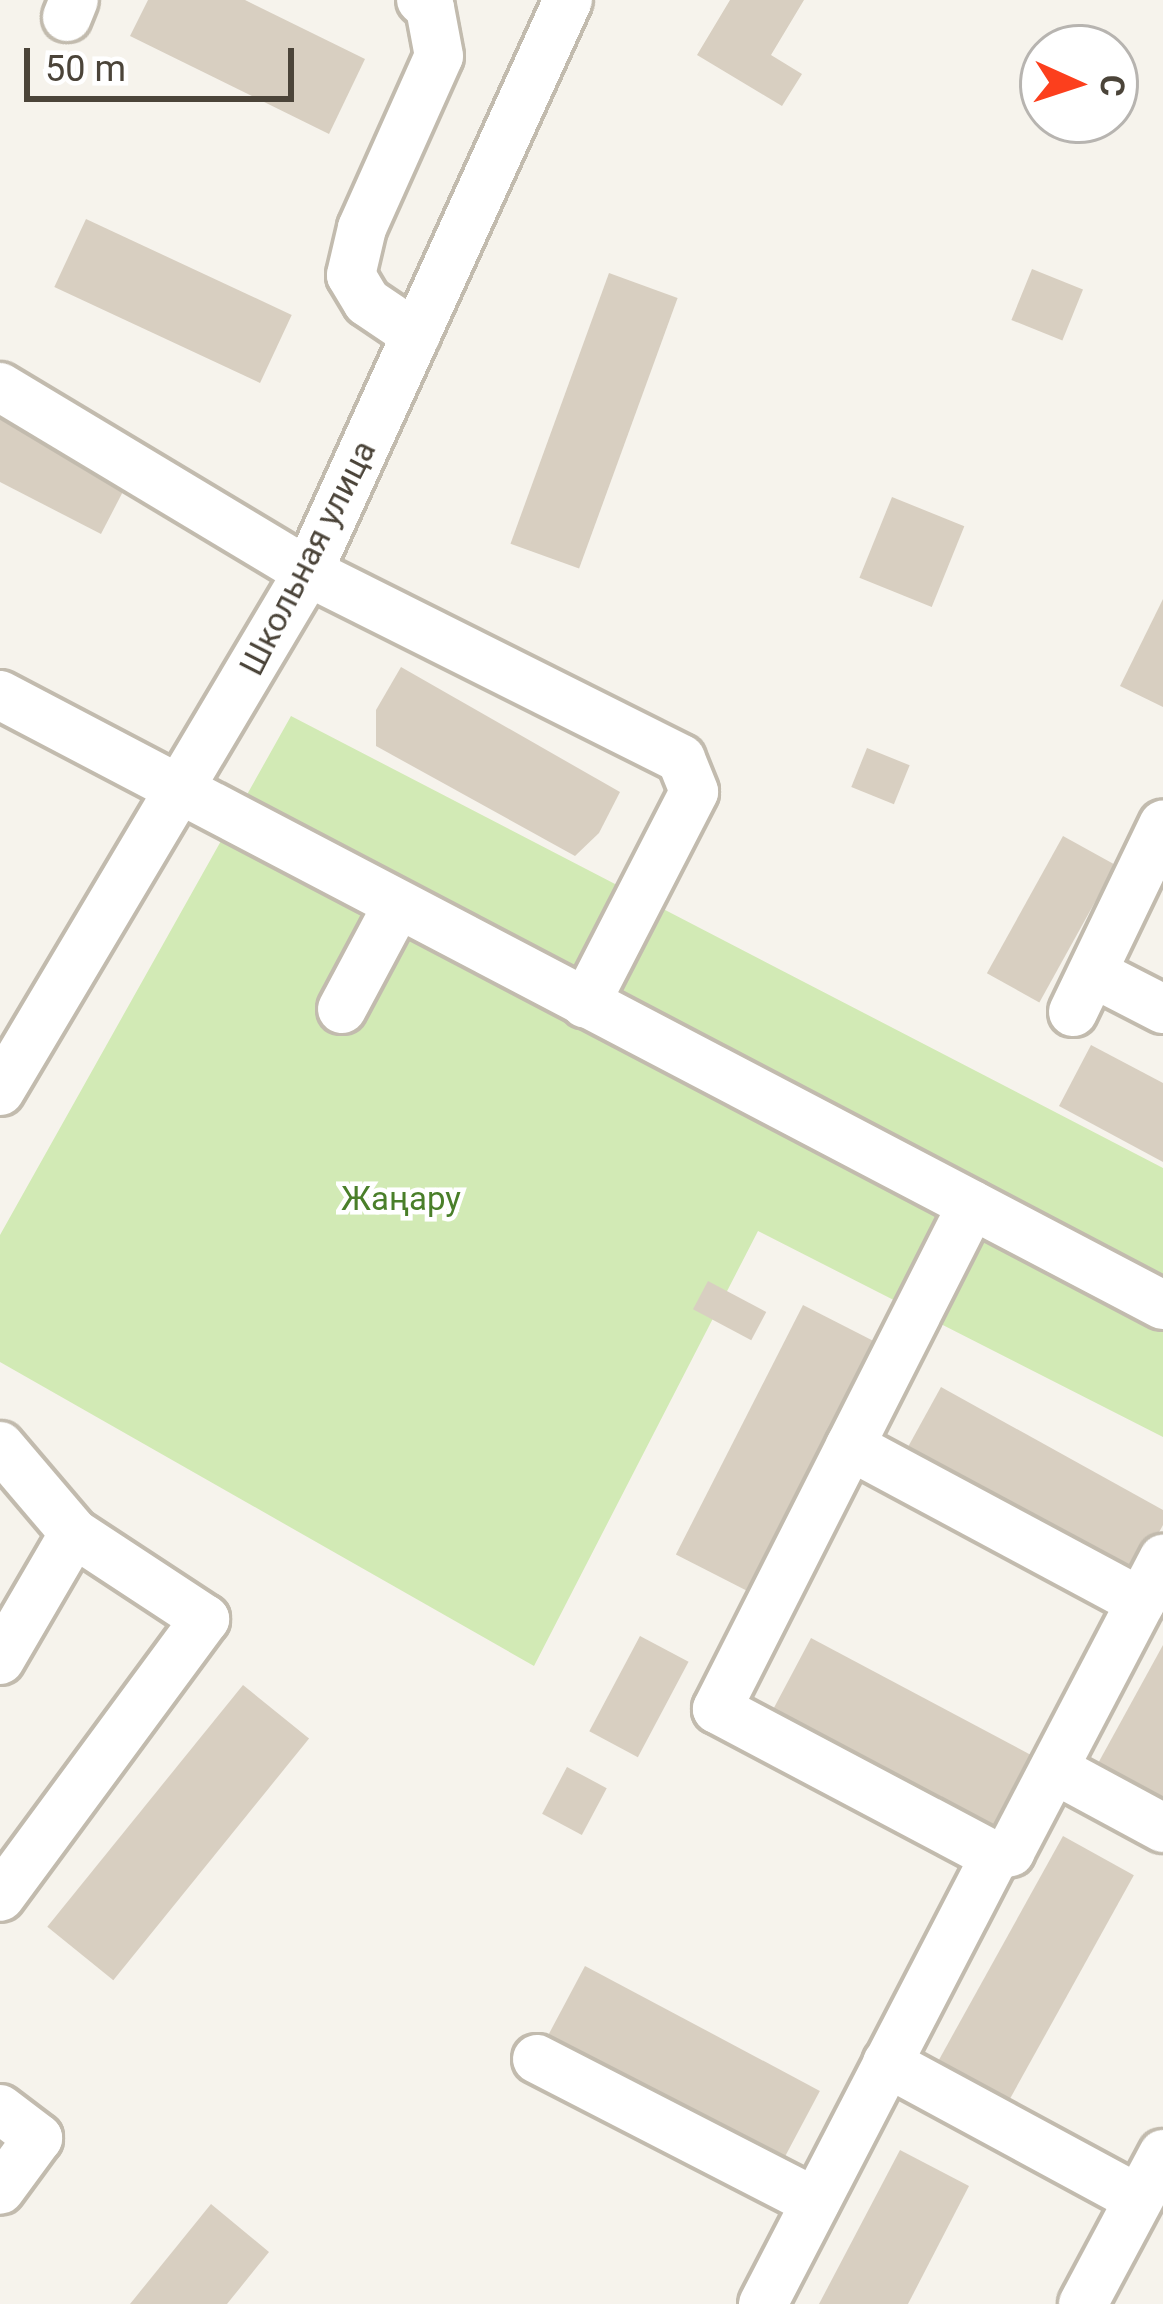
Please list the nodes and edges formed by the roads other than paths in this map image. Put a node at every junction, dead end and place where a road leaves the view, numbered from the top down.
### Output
1 (421, 0) edge
2 (568, 0) edge
3 (416, 335) junction
4 (0, 387) edge
5 (308, 572) junction
6 (0, 695) edge
7 (182, 795) junction
8 (1163, 825) edge
9 (397, 906) junction
10 (585, 1004) junction
11 (342, 1009) dead end
12 (1163, 1009) edge
13 (2, 1082) edge
14 (972, 1205) junction
15 (1163, 1305) edge
16 (0, 1446) edge
17 (850, 1446) junction
18 (74, 1533) junction
19 (1163, 1559) edge
20 (1141, 1602) junction
21 (0, 1660) edge
22 (1054, 1769) junction
23 (1163, 1828) edge
24 (995, 1856) junction
25 (0, 1897) edge
26 (537, 2059) dead end
27 (886, 2063) junction
28 (0, 2108) edge
29 (1163, 2154) edge
30 (0, 2190) edge
31 (1139, 2199) junction
32 (815, 2202) junction
33 (763, 2304) edge
34 (1083, 2304) edge

1 - 3 street
2 - 3 street, Школьная улица
3 - 5 street, Школьная улица
4 - 5 street
5 - 7 street, Школьная улица
5 - 10 street
6 - 7 street
7 - 9 street
7 - 13 street, Школьная улица
8 - 12 street
9 - 10 street
9 - 11 street
10 - 14 street
14 - 15 street
14 - 17 street
16 - 18 street
17 - 20 street
17 - 24 street
18 - 21 street
18 - 25 street
19 - 20 street
20 - 22 street
22 - 23 street
22 - 24 street
24 - 27 street
26 - 32 street
27 - 31 street
27 - 32 street
28 - 30 street
29 - 31 street
31 - 34 street
32 - 33 street

